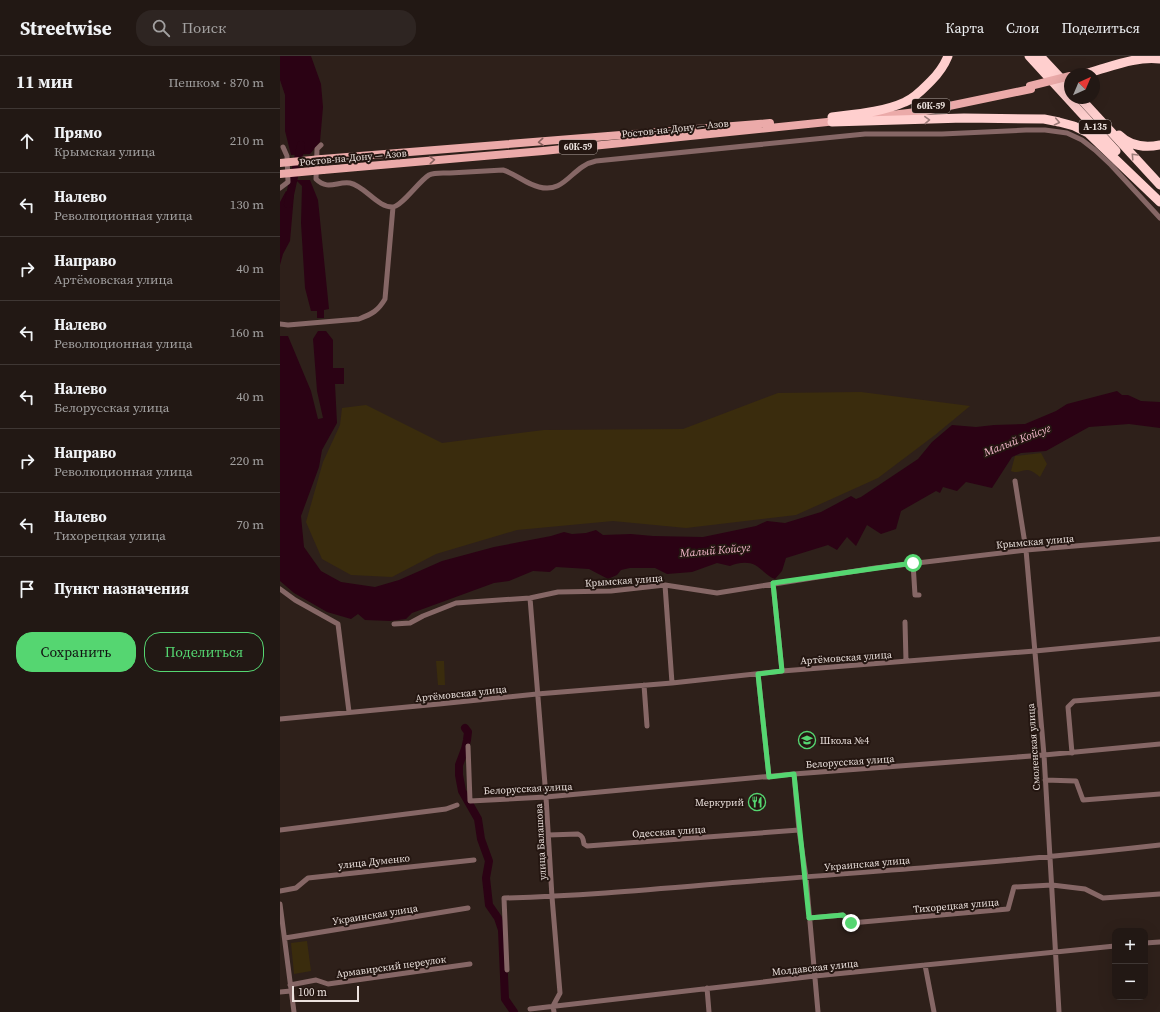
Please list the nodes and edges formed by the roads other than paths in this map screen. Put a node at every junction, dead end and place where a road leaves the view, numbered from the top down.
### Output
1 (948, 56) edge
2 (1029, 56) edge
3 (1040, 56) edge
4 (1160, 59) edge
5 (1160, 66) edge
6 (1100, 71) edge
7 (1100, 72) edge
8 (1064, 78) edge
9 (1064, 81) edge
10 (1064, 82) edge
11 (1031, 88) junction
12 (1086, 104) edge
13 (1086, 104) edge
14 (831, 120) junction
15 (321, 145) dead end
16 (1160, 145) edge
17 (283, 147) dead end
18 (280, 163) edge
19 (280, 174) edge
20 (1160, 185) edge
21 (280, 188) edge
22 (1160, 199) edge
23 (1160, 202) edge
24 (393, 207) junction
25 (1160, 218) edge
26 (280, 324) edge
27 (1015, 481) dead end
28 (1160, 539) edge
29 (1026, 550) junction
30 (913, 563) junction
31 (773, 583) junction
32 (665, 585) junction
33 (280, 589) edge
34 (919, 595) dead end
35 (530, 598) junction
36 (905, 622) dead end
37 (394, 624) dead end
38 (1160, 639) edge
39 (1035, 651) junction
40 (906, 661) junction
41 (782, 671) junction
42 (758, 674) junction
43 (672, 683) junction
44 (644, 686) junction
45 (537, 694) junction
46 (1160, 694) edge
47 (350, 712) junction
48 (280, 719) edge
49 (647, 726) dead end
50 (1160, 744) edge
51 (468, 746) dead end
52 (1072, 753) junction
53 (1044, 755) junction
54 (794, 774) junction
55 (769, 777) junction
56 (1045, 780) junction
57 (1160, 794) edge
58 (546, 797) junction
59 (457, 805) dead end
60 (280, 830) edge
61 (800, 830) junction
62 (548, 835) junction
63 (1160, 845) edge
64 (1050, 857) junction
65 (474, 860) dead end
66 (806, 877) junction
67 (1052, 885) junction
68 (280, 891) edge
69 (1160, 894) edge
70 (552, 897) junction
71 (280, 904) edge
72 (468, 908) dead end
73 (809, 918) junction
74 (281, 928) edge
75 (285, 938) junction
76 (1160, 942) edge
77 (1148, 944) edge
78 (1112, 946) edge
79 (1056, 951) junction
80 (470, 964) dead end
81 (925, 965) junction
82 (507, 970) dead end
83 (815, 976) junction
84 (291, 988) junction
85 (707, 988) junction
86 (280, 992) edge
87 (554, 1006) junction
88 (530, 1009) dead end
89 (294, 1012) edge
90 (554, 1012) edge
91 (709, 1012) edge
92 (818, 1012) edge
93 (934, 1012) edge
94 (1059, 1012) edge

1 - 14 highway
2 - 22 highway, А-135
3 - 10 highway
4 - 6 highway
5 - 7 highway
8 - 11 main road, Ростов-на-Дону — Азов / 60К-59, bridge
9 - 11 main road, Ростов-на-Дону — Азов / 60К-59
11 - 14 main road, Ростов-на-Дону — Азов / 60К-59
12 - 16 highway
20 -> 13 highway, А-135
14 -> 18 main road, Ростов-на-Дону — Азов / 60К-59, bridge
19 -> 14 main road, Ростов-на-Дону — Азов / 60К-59, bridge
14 -> 23 highway
15 - 24 street
17 - 21 street
24 - 25 street
24 - 26 street
27 - 29 street, Смоленская улица
28 - 29 street, Крымская улица
29 - 30 street, Крымская улица
29 - 39 street, Смоленская улица
30 - 31 street, Крымская улица
30 - 34 street
31 - 32 street, Крымская улица
31 - 41 street
32 - 35 street, Крымская улица
32 - 43 street
33 - 47 street
35 - 37 street, Крымская улица
35 - 45 street, улица Балашова
36 - 40 street, Артёмовская улица
38 - 39 street, Артёмовская улица
39 - 40 street, Артёмовская улица
39 - 53 street, Смоленская улица
40 - 41 street, Артёмовская улица
41 - 42 street, Артёмовская улица
42 - 43 street, Артёмовская улица
42 - 55 street
43 - 44 street, Артёмовская улица
44 - 45 street, Артёмовская улица
44 - 49 street
45 - 47 street, Артёмовская улица
45 - 58 street, улица Балашова
46 - 52 street
47 - 48 street, Артёмовская улица
50 - 52 street, Белорусская улица
51 - 58 street, Белорусская улица
52 - 53 street, Белорусская улица
53 - 54 street, Белорусская улица
53 - 56 street, Смоленская улица
54 - 55 street, Белорусская улица
54 - 61 street
55 - 58 street, Белорусская улица
56 - 57 street
56 - 64 street, Смоленская улица
58 - 62 street, улица Балашова
59 - 60 street
61 - 62 street, Одесская улица
61 - 66 street
62 - 70 street, улица Балашова
63 - 64 street, Украинская улица
64 - 66 street, Украинская улица
64 - 67 street, Смоленская улица
65 - 68 street, улица Думенко
66 - 70 street, Украинская улица
66 - 73 street
67 - 69 street, Тихорецкая улица
67 - 73 street, Тихорецкая улица
67 - 79 street, Смоленская улица
70 - 82 street, Украинская улица
70 - 87 street, улица Балашова
71 - 74 street
72 - 75 street, Украинская улица
73 - 83 street
74 - 75 street
75 - 84 street
76 - 77 street
78 - 79 street, Молдавская улица
79 - 81 street, Молдавская улица
79 - 94 street, Смоленская улица
80 - 84 street, Армавирский переулок
81 - 83 street, Молдавская улица
81 - 93 street
83 - 85 street, Молдавская улица
83 - 92 street
84 - 86 street, Армавирский переулок
84 - 89 street
85 - 87 street, Молдавская улица
85 - 91 street
87 - 88 street, Молдавская улица
87 - 90 street, улица Балашова

